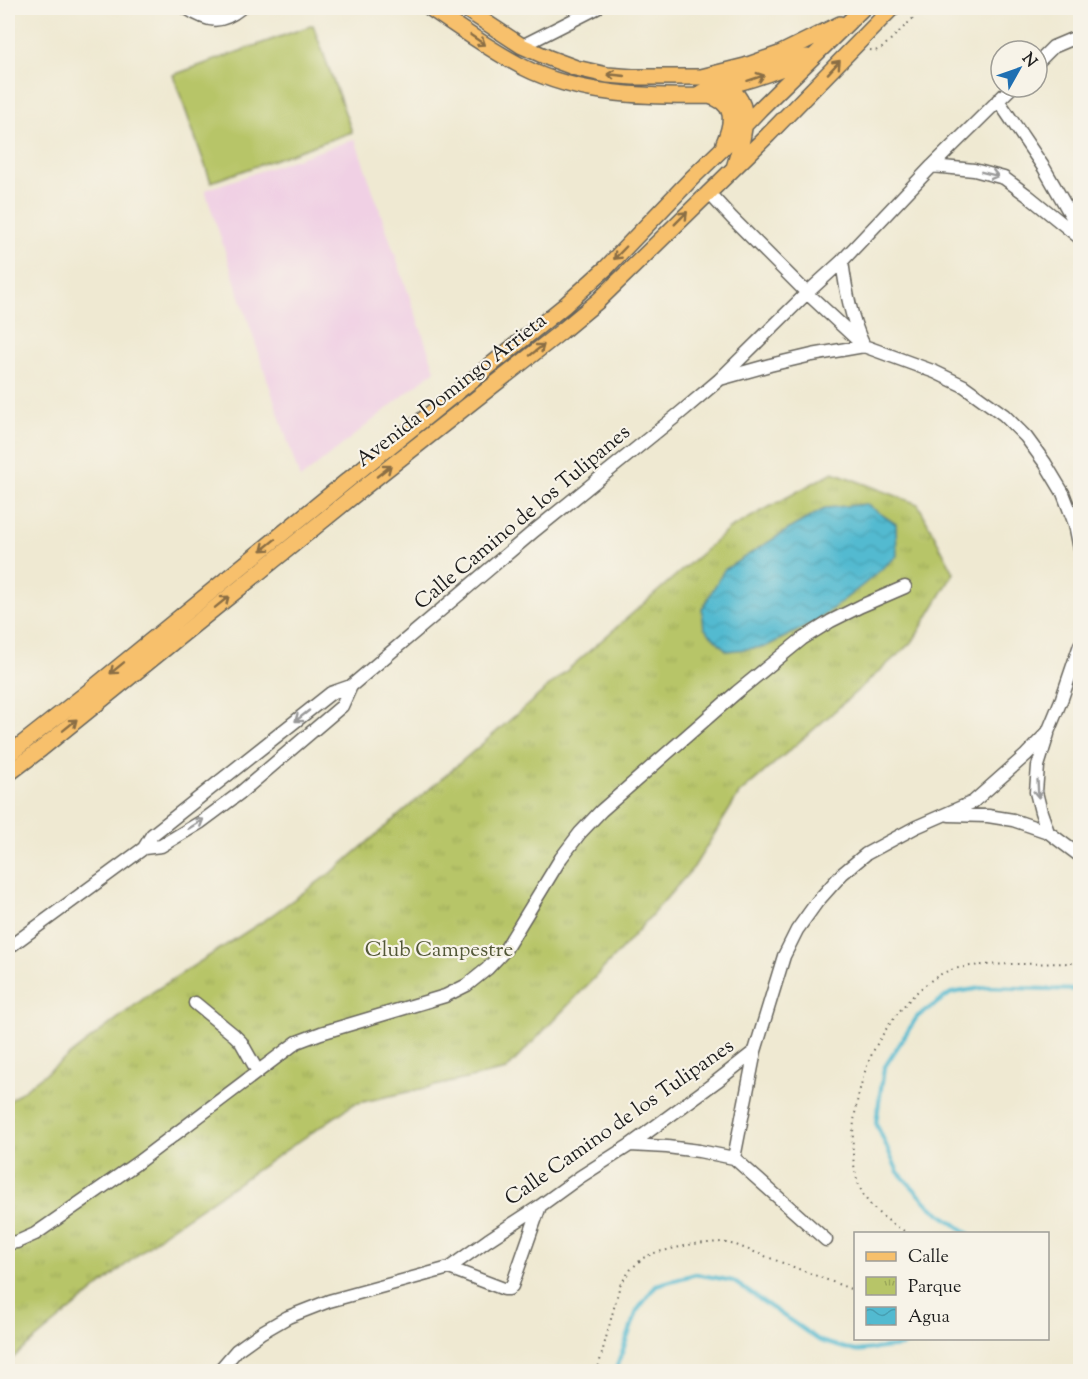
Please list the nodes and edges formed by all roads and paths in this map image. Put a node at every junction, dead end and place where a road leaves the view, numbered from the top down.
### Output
1 (186, 8) edge
2 (241, 8) edge
3 (430, 8) edge
4 (464, 8) edge
5 (597, 8) edge
6 (924, 8) edge
7 (890, 9) edge
8 (858, 12) edge
9 (1072, 39) dead end
10 (857, 42) junction
11 (522, 46) junction
12 (1049, 51) edge
13 (818, 52) junction
14 (701, 77) junction
15 (726, 87) junction
16 (678, 97) junction
17 (998, 100) joint
18 (744, 126) junction
19 (720, 151) junction
20 (932, 166) junction
21 (734, 168) junction
22 (692, 178) junction
23 (708, 192) junction
24 (1080, 231) edge
25 (1080, 238) edge
26 (842, 261) junction
27 (807, 293) junction
28 (864, 346) junction
29 (719, 380) junction
30 (353, 476) junction
31 (363, 488) junction
32 (1080, 549) edge
33 (904, 587) dead end
34 (1080, 645) edge
35 (351, 686) junction
36 (1048, 732) junction
37 (36, 743) junction
38 (8, 755) edge
39 (8, 774) edge
40 (945, 815) junction
41 (1048, 832) junction
42 (144, 848) junction
43 (1080, 856) edge
44 (8, 948) edge
45 (1080, 963) edge
46 (195, 1004) dead end
47 (755, 1051) junction
48 (258, 1072) junction
49 (630, 1145) junction
50 (734, 1158) junction
51 (540, 1206) junction
52 (907, 1232) edge
53 (826, 1240) dead end
54 (8, 1243) edge
55 (449, 1268) junction
56 (854, 1291) edge
57 (218, 1371) edge
58 (597, 1371) edge

1 - 2 street
3 -> 16 main road
4 - 11 main road
5 - 11 street
6 - 10 path
7 - 10 main road, Avenida Domingo Arrieta
7 - 13 main road
8 - 13 main road, Avenida Domingo Arrieta
8 - 14 main road
9 - 12 street
21 -> 10 main road, Avenida Domingo Arrieta
14 -> 11 main road
15 -> 13 main road
13 - 18 main road, Avenida Domingo Arrieta
14 - 15 main road
15 - 16 main road
15 - 18 main road
16 - 19 main road
17 - 20 street, Calle Camino de los Tulipanes
17 - 24 street
18 - 19 main road, Avenida Domingo Arrieta
18 - 21 main road
19 - 22 main road, Avenida Domingo Arrieta
20 -> 25 street
20 - 26 street, Calle Camino de los Tulipanes
21 - 23 main road, Avenida Domingo Arrieta
22 - 23 main road
22 -> 30 main road, Avenida Domingo Arrieta
23 - 27 street, Calle Camino de los Tulipanes
31 -> 23 main road, Avenida Domingo Arrieta
26 - 27 street, Calle Camino de los Tulipanes
26 - 28 street
27 - 28 street, Calle Camino de los Tulipanes
27 - 29 street, Calle Camino de los Tulipanes
28 - 29 street, Calle Camino de los Tulipanes
28 - 32 street, Calle Camino de los Tulipanes
29 - 35 street, Calle Camino de los Tulipanes
30 - 31 main road
30 -> 37 main road, Avenida Domingo Arrieta
37 -> 31 main road, Avenida Domingo Arrieta
33 - 48 street
34 - 36 street, Calle Camino de los Tulipanes
35 -> 42 street, Calle Camino de los Tulipanes
42 -> 35 street, Calle Camino de los Tulipanes
36 - 40 street, Calle Camino de los Tulipanes
36 -> 41 street
37 - 38 main road, Avenida Domingo Arrieta
37 - 39 main road, Avenida Domingo Arrieta
40 - 41 street
40 - 47 street, Calle Camino de los Tulipanes
41 - 43 street
42 - 44 street, Calle Camino de los Tulipanes
45 - 52 path
46 - 48 street
47 - 49 street, Calle Camino de los Tulipanes
47 - 50 street
48 - 54 street
49 - 50 street
49 - 51 street, Calle Camino de los Tulipanes
50 - 53 street
51 - 55 street, Calle Camino de los Tulipanes
51 - 55 street
55 - 57 street, Calle Camino de los Tulipanes
56 - 58 path

